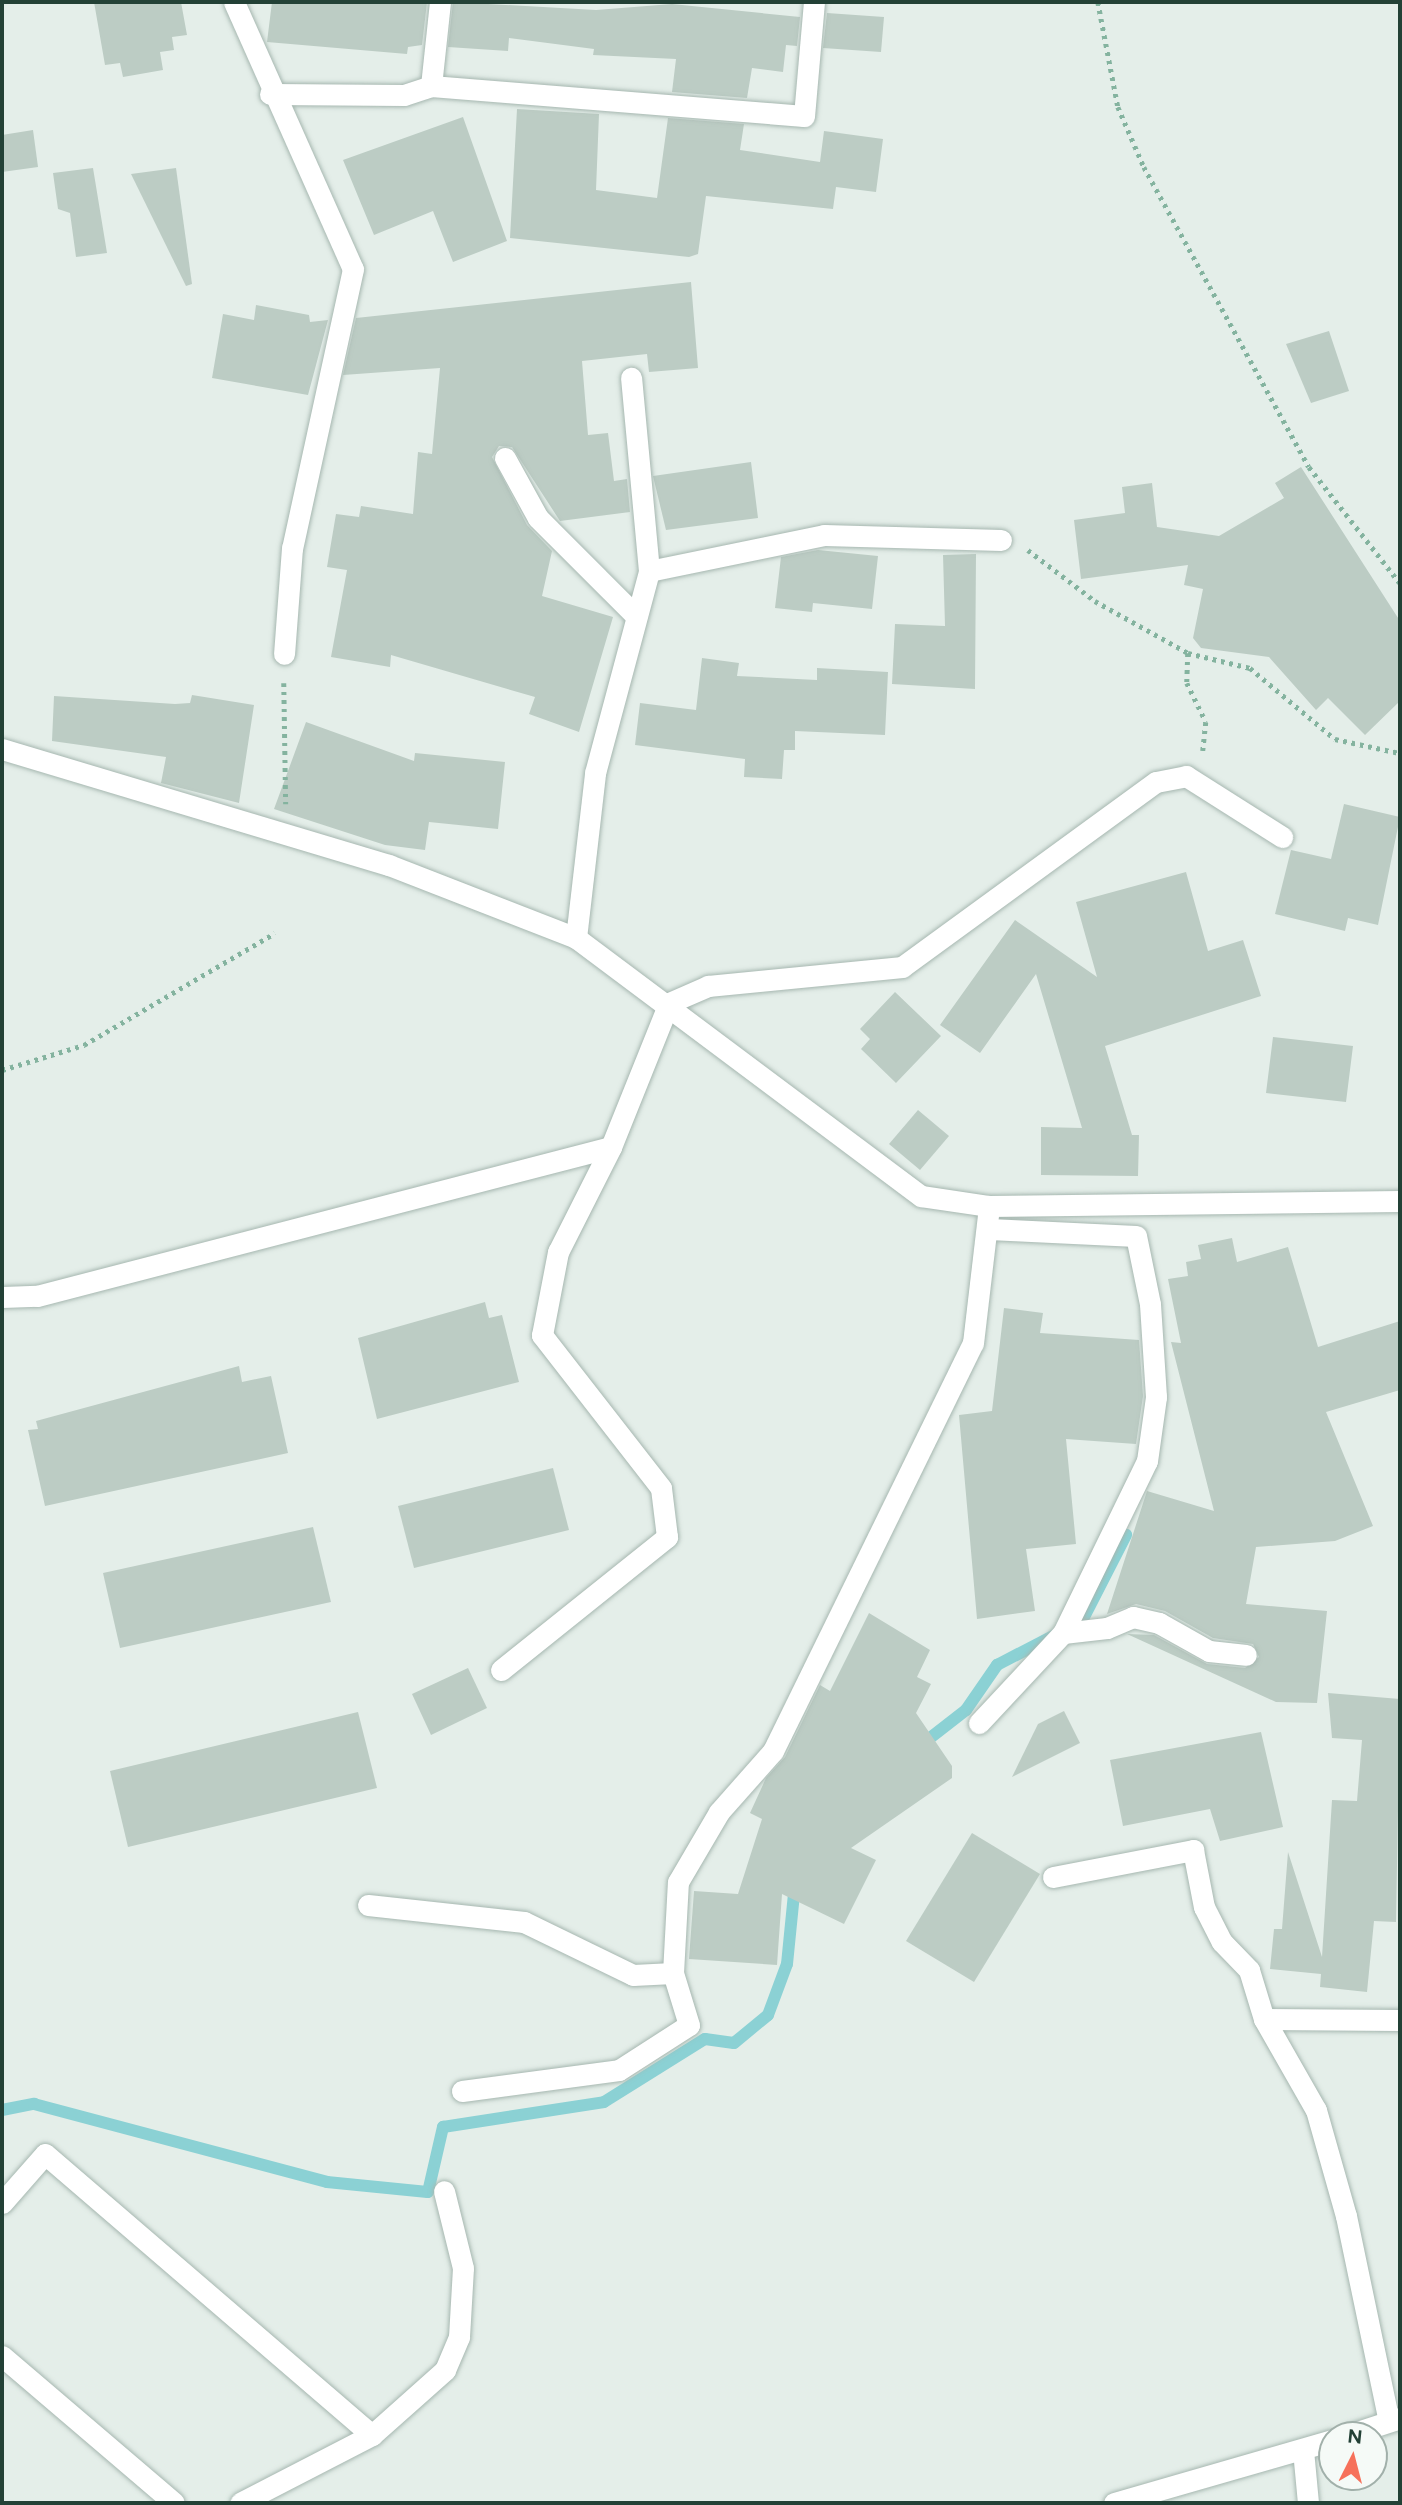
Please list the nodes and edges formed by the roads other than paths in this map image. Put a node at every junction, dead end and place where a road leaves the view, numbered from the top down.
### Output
1 (234, 2) edge
2 (440, 2) edge
3 (814, 2) edge
4 (431, 86) junction
5 (270, 94) junction
6 (631, 378) dead end
7 (505, 458) dead end
8 (1001, 540) road end
9 (649, 571) junction
10 (635, 615) junction
11 (284, 654) road end
12 (2, 749) edge
13 (1282, 837) dead end
14 (576, 938) junction
15 (669, 1003) junction
16 (611, 1147) junction
17 (1400, 1201) edge
18 (989, 1206) junction
19 (989, 1229) junction
20 (2, 1297) edge
21 (1063, 1633) junction
22 (1246, 1655) dead end
23 (501, 1670) dead end
24 (979, 1723) dead end
25 (1053, 1877) dead end
26 (368, 1905) dead end
27 (673, 1973) junction
28 (1264, 2019) junction
29 (1400, 2020) edge
30 (462, 2091) dead end
31 (444, 2191) dead end
32 (2, 2203) edge
33 (2, 2356) edge
34 (1395, 2420) edge
35 (372, 2435) junction
36 (1318, 2445) edge
37 (1303, 2451) junction
38 (174, 2503) edge
39 (240, 2503) edge
40 (1114, 2503) edge
41 (1308, 2503) edge

1 - 5 street
2 - 4 street
3 - 4 street
4 - 5 street
5 - 11 street
6 - 9 street
7 - 10 street
8 - 9 street
9 - 10 street
10 - 14 street
12 - 14 street
13 - 15 street
14 - 15 street
15 - 16 street
15 - 18 street
16 - 20 street
16 - 23 street
17 - 18 street
18 - 19 street
19 - 21 street
19 - 27 street
21 - 22 street
21 - 24 street
25 - 28 street
26 - 27 street
27 - 30 street
28 - 29 street
28 - 34 street
31 - 35 street
32 - 35 street
33 - 38 street
35 - 39 street
36 - 37 street
37 - 40 street
37 - 41 street

